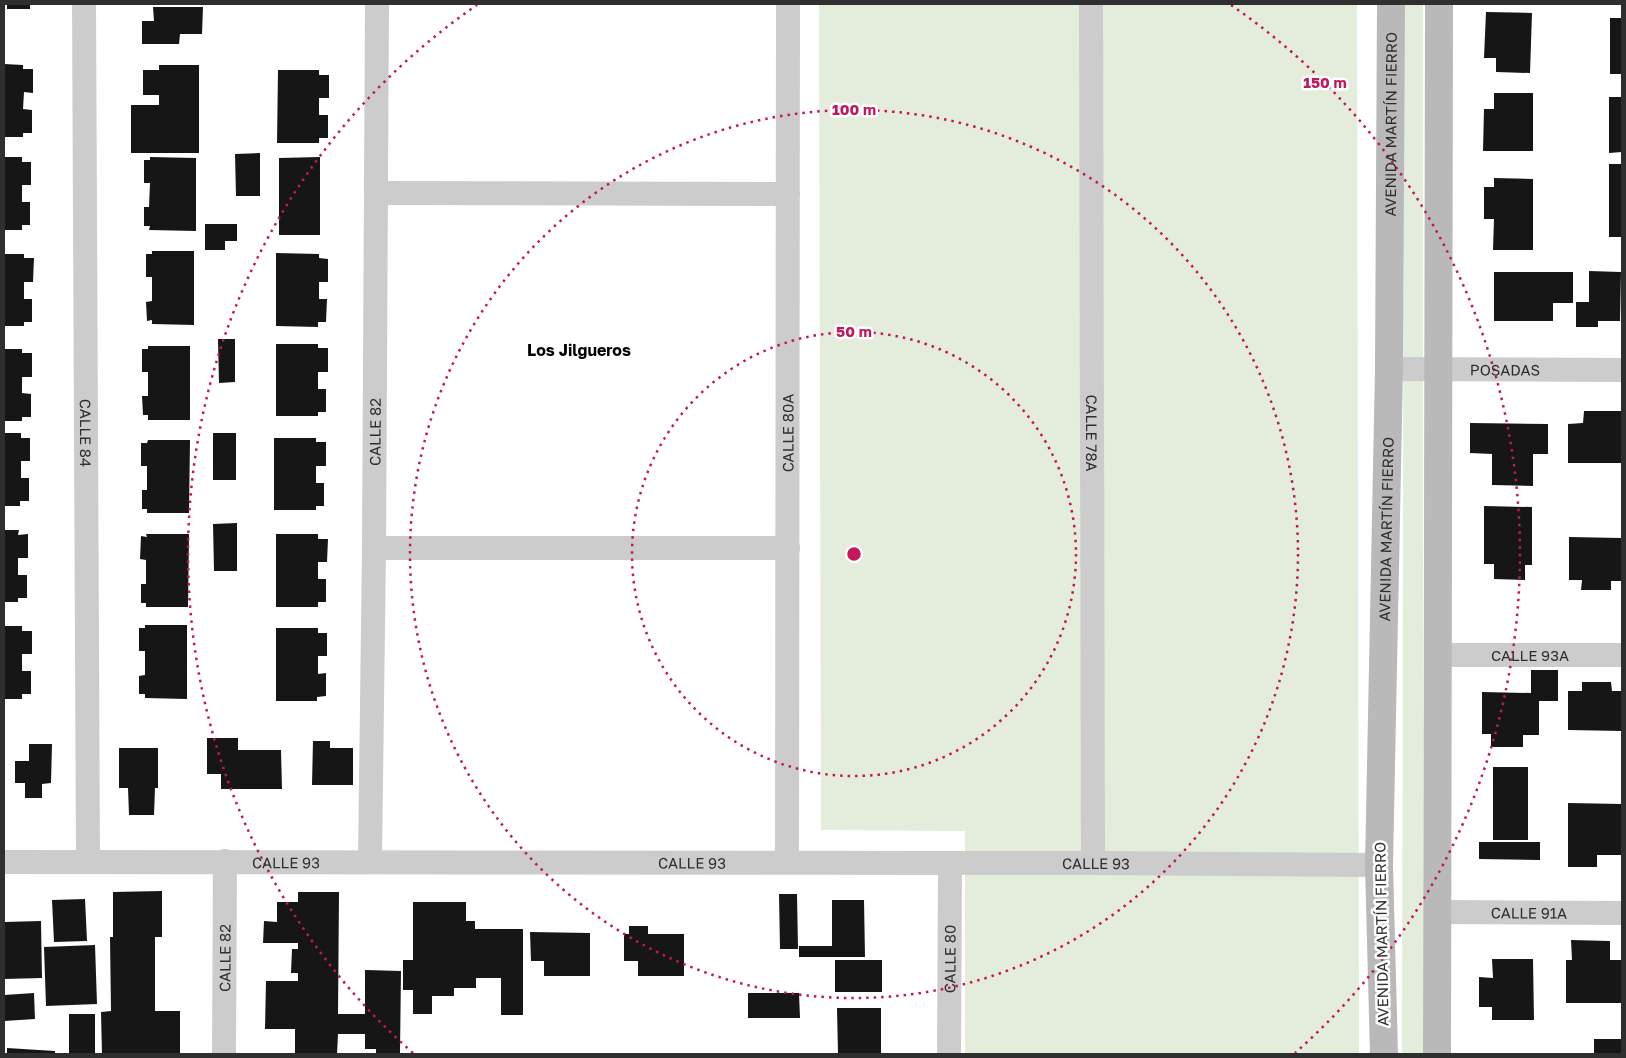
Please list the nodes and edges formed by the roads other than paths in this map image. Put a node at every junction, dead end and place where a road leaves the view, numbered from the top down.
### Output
1 (84, 4) edge
2 (378, 4) edge
3 (788, 4) edge
4 (1092, 4) edge
5 (1391, 4) edge
6 (1439, 4) edge
7 (376, 193) junction
8 (788, 194) junction
9 (1388, 369) junction
10 (1438, 369) junction
11 (1622, 370) edge
12 (374, 548) junction
13 (788, 548) junction
14 (1438, 655) junction
15 (1622, 655) edge
16 (370, 861) junction
17 (4, 862) edge
18 (88, 862) junction
19 (225, 862) junction
20 (787, 862) junction
21 (1093, 863) junction
22 (950, 864) junction
23 (1379, 865) junction
24 (1437, 912) junction
25 (1622, 913) edge
26 (224, 1054) edge
27 (949, 1054) edge
28 (1384, 1054) edge
29 (1437, 1054) edge

1 - 18 street, CALLE 84
2 - 7 street, CALLE 82
3 - 8 street, CALLE 80A
4 - 21 street, CALLE 78A
5 - 9 main road, AVENIDA MARTÍN FIERRO
6 - 10 main road
7 - 8 street
7 - 12 street, CALLE 82
8 - 13 street, CALLE 80A
9 - 10 street, POSADAS
9 - 23 main road, AVENIDA MARTÍN FIERRO
10 - 11 street, POSADAS
10 - 14 main road
12 - 13 street
12 - 16 street, CALLE 82
13 - 20 street, CALLE 80A
14 - 15 street, CALLE 93A
14 - 24 main road
16 - 19 street, CALLE 93
16 - 20 street, CALLE 93
17 - 18 street, CALLE 93
18 - 19 street, CALLE 93
19 - 26 street, CALLE 82
20 - 22 street, CALLE 93
21 - 22 street, CALLE 93
21 - 23 street, CALLE 93
22 - 27 street, CALLE 80
23 - 28 main road, AVENIDA MARTÍN FIERRO
24 - 25 street, CALLE 91A
24 - 29 main road

